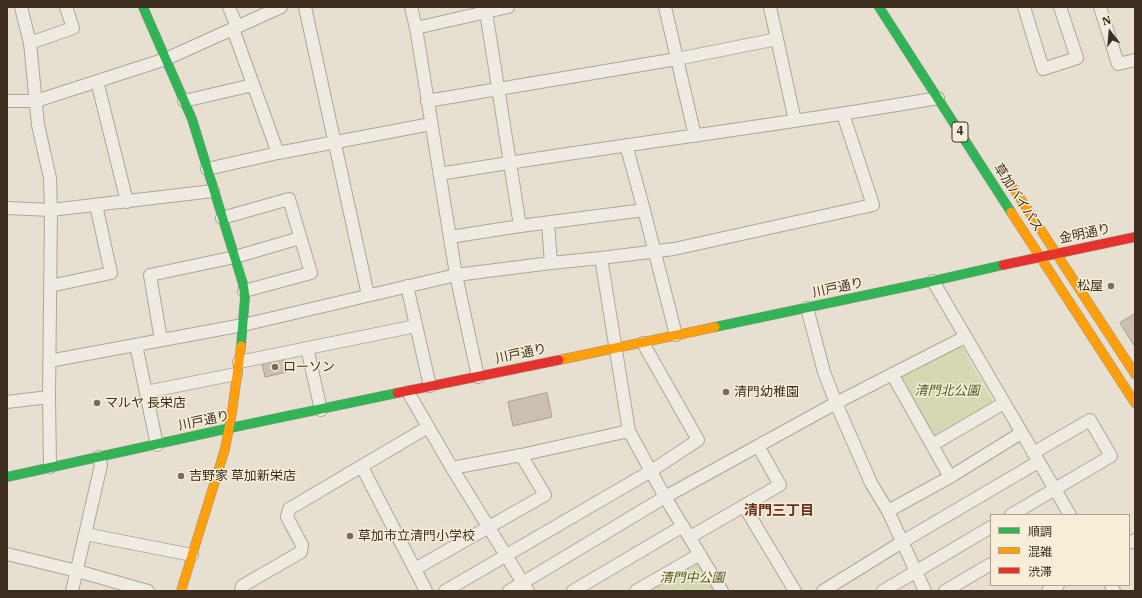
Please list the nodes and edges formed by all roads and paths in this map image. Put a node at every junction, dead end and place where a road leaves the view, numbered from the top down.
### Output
1 (21, 7) edge
2 (66, 7) edge
3 (143, 7) edge
4 (229, 7) edge
5 (281, 7) edge
6 (306, 7) edge
7 (411, 7) edge
8 (508, 7) edge
9 (665, 7) edge
10 (770, 7) edge
11 (879, 7) edge
12 (1024, 7) edge
13 (1060, 7) edge
14 (1100, 7) edge
15 (486, 12) junction
16 (235, 28) junction
17 (416, 28) junction
18 (777, 39) junction
19 (30, 43) junction
20 (166, 59) junction
21 (677, 59) junction
22 (1135, 60) edge
23 (97, 81) junction
24 (253, 85) junction
25 (499, 89) junction
26 (938, 98) junction
27 (7, 101) edge
28 (36, 101) junction
29 (184, 101) junction
30 (427, 101) junction
31 (843, 114) junction
32 (795, 121) junction
33 (431, 124) junction
34 (695, 136) junction
35 (335, 142) junction
36 (626, 145) junction
37 (278, 153) junction
38 (511, 162) junction
39 (207, 169) junction
40 (440, 174) junction
41 (1008, 180) dead end
42 (213, 191) junction
43 (127, 202) junction
44 (96, 205) junction
45 (7, 208) edge
46 (51, 210) junction
47 (644, 210) junction
48 (222, 218) junction
49 (548, 223) junction
50 (520, 226) junction
51 (450, 237) junction
52 (1135, 237) edge
53 (300, 238) junction
54 (654, 252) junction
55 (1057, 253) junction
56 (1040, 256) junction
57 (235, 257) junction
58 (601, 258) junction
59 (551, 263) junction
60 (456, 275) junction
61 (933, 281) junction
62 (50, 286) junction
63 (407, 286) junction
64 (244, 291) junction
65 (368, 295) junction
66 (806, 308) junction
67 (243, 325) junction
68 (416, 326) junction
69 (676, 335) junction
70 (966, 337) junction
71 (161, 340) junction
72 (643, 343) junction
73 (136, 345) junction
74 (308, 348) junction
75 (616, 348) junction
76 (49, 361) junction
77 (238, 368) junction
78 (892, 374) junction
79 (1135, 374) edge
80 (478, 377) junction
81 (430, 386) junction
82 (146, 392) junction
83 (408, 392) junction
84 (49, 397) junction
85 (7, 402) edge
86 (1004, 403) junction
87 (1135, 403) edge
88 (836, 404) junction
89 (321, 410) junction
90 (428, 427) junction
91 (230, 428) junction
92 (629, 431) junction
93 (1021, 432) junction
94 (157, 445) junction
95 (932, 445) junction
96 (758, 446) junction
97 (521, 455) junction
98 (1036, 457) junction
99 (99, 458) junction
100 (50, 467) junction
101 (362, 467) junction
102 (452, 468) junction
103 (651, 471) junction
104 (7, 477) edge
105 (950, 477) junction
106 (1055, 490) junction
107 (666, 498) junction
108 (744, 506) junction
109 (888, 512) junction
110 (1013, 514) edge
111 (1069, 514) edge
112 (488, 526) junction
113 (683, 526) junction
114 (990, 528) edge
115 (86, 534) junction
116 (690, 537) junction
117 (902, 542) junction
118 (700, 554) junction
119 (192, 555) junction
120 (505, 555) junction
121 (8, 558) edge
122 (990, 565) edge
123 (415, 568) junction
124 (77, 571) junction
125 (915, 571) junction
126 (525, 587) edge
127 (72, 591) edge
128 (148, 591) edge
129 (181, 591) edge
130 (241, 591) edge
131 (426, 591) edge
132 (445, 591) edge
133 (509, 591) edge
134 (573, 591) edge
135 (636, 591) edge
136 (722, 591) edge
137 (795, 591) edge
138 (823, 591) edge
139 (883, 591) edge
140 (925, 591) edge
141 (945, 591) edge

1 - 19 street
2 - 19 street
3 - 20 main road
4 - 16 street
5 - 16 street
6 - 35 street
7 - 17 street
8 - 15 street
9 - 21 street
10 - 18 street
11 - 26 main road, 草加バイパス / 4
12 - 13 street
14 - 22 street
15 - 17 street
15 - 25 street
16 - 20 street
16 - 24 street
17 - 30 street
18 - 21 street
18 - 32 street
19 - 28 street
20 - 23 street
20 - 29 main road
21 - 25 street
21 - 34 street
23 - 28 street
23 - 43 street
24 - 29 street
24 - 37 street
25 - 30 street
25 - 38 street
26 - 31 street
26 - 56 main road, 草加バイパス / 4
27 - 28 street
28 - 46 street
29 - 39 main road
30 - 33 street
31 - 32 street
31 - 54 street
32 - 34 street
33 - 35 street
33 - 40 street
34 - 36 street
35 - 37 street
35 - 65 street
36 - 38 street
36 - 47 street
37 - 39 street
38 - 40 street
38 - 50 street
39 - 42 main road
40 - 51 street
41 - 55 main road, 草加バイパス
42 - 43 street
42 - 48 main road
43 - 44 street
44 - 46 street
44 - 62 street
45 - 46 street
46 - 62 street
47 - 49 street
47 - 54 street
48 - 53 street
48 - 57 main road
49 - 50 street
49 - 59 street
50 - 51 street
51 - 60 street
52 - 55 main road, 金明通り
53 - 57 street
53 - 64 street
54 - 58 street
54 - 69 street
55 - 56 main road, 金明通り
55 - 79 main road, 草加バイパス
56 - 61 main road, 川戸通り
56 - 87 main road, 草加バイパス / 4
57 - 64 main road
57 - 71 street
58 - 59 street
58 - 75 street
59 - 60 street
60 - 63 street
60 - 80 street
61 - 66 main road, 川戸通り
61 - 70 street
62 - 76 street
63 - 65 street
63 - 68 street
64 - 67 main road
65 - 67 street
66 - 69 main road, 川戸通り
66 - 88 street
67 - 71 street
67 - 77 main road
68 - 74 street
68 - 81 street
69 - 72 main road, 川戸通り
70 - 78 street
70 - 86 street
71 - 73 street
72 - 75 main road, 川戸通り
72 - 103 street
73 - 76 street
73 - 82 street
74 - 77 street
74 - 89 street
75 - 80 main road, 川戸通り
75 - 92 street
76 - 84 street
77 - 82 street
77 - 91 main road
78 - 88 street
78 - 95 street
80 - 81 main road, 川戸通り
81 - 83 main road, 川戸通り
82 - 94 street
83 - 89 main road, 川戸通り
83 - 90 street
84 - 85 street
84 - 100 street
86 - 93 street
86 - 95 street
88 - 96 street
88 - 109 street
89 - 91 main road, 川戸通り
90 - 101 street
90 - 102 street
91 - 94 main road, 川戸通り
91 - 119 main road
92 - 97 street
92 - 103 street
93 - 98 street
93 - 105 street
94 - 99 main road, 川戸通り
95 - 105 street
96 - 107 street
96 - 108 street
97 - 102 street
97 - 112 street
98 - 106 street
98 - 106 street
98 - 117 street
99 - 100 main road, 川戸通り
99 - 115 street
100 - 104 main road, 川戸通り
101 - 123 street
101 - 130 street
102 - 112 street
103 - 107 street
103 - 120 street
105 - 109 street
106 - 110 street
106 - 111 street
107 - 113 street
107 - 126 street
108 - 116 street
108 - 137 street
109 - 117 street
112 - 120 street
112 - 123 street
113 - 116 street
113 - 134 street
114 - 125 street
115 - 119 street
115 - 124 street
116 - 118 street
117 - 125 street
117 - 138 street
118 - 135 street
118 - 136 street
119 - 129 main road
120 - 126 street
120 - 132 street
121 - 124 street
122 - 141 street
123 - 131 street
124 - 127 street
124 - 128 street
125 - 139 street
125 - 140 street
126 - 133 street

